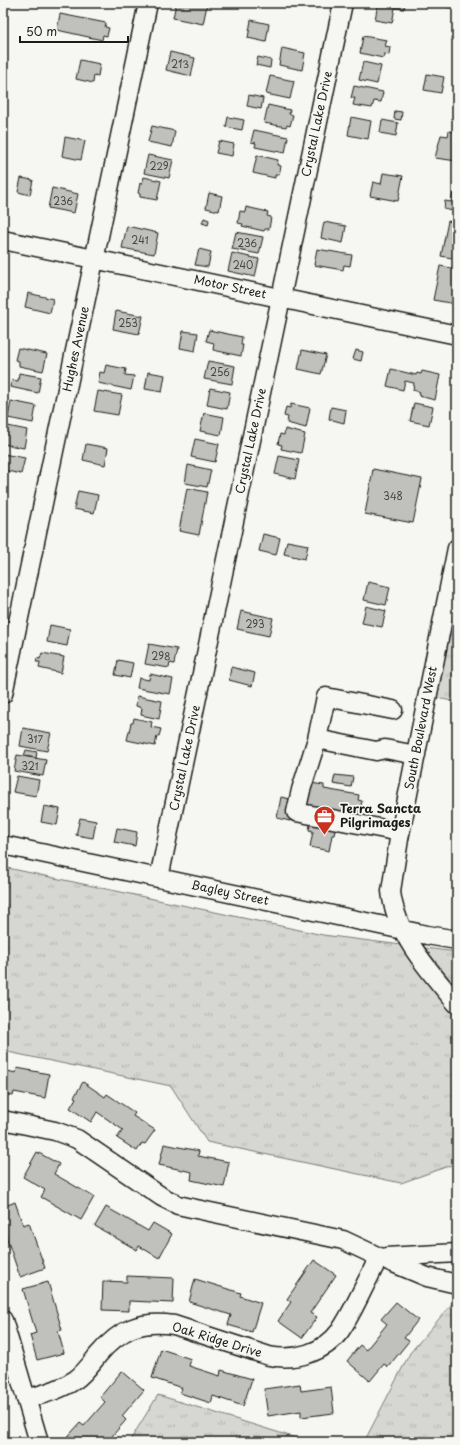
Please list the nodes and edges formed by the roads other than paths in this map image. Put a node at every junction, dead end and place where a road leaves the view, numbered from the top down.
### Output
1 (148, 3) edge
2 (343, 3) edge
3 (3, 240) edge
4 (94, 259) junction
5 (281, 298) junction
6 (457, 335) edge
7 (457, 548) edge
8 (3, 694) edge
9 (393, 710) dead end
10 (317, 739) junction
11 (416, 755) junction
12 (400, 832) junction
13 (3, 845) edge
14 (159, 878) junction
15 (404, 930) junction
16 (457, 940) edge
17 (457, 1004) edge
18 (3, 1120) edge
19 (457, 1253) edge
20 (379, 1257) junction
21 (457, 1284) edge
22 (3, 1320) edge
23 (26, 1399) junction
24 (39, 1442) edge

1 - 4 street, Hughes Avenue
2 - 5 street, Crystal Lake Drive
3 - 4 street, Motor Street
4 - 5 street, Motor Street
4 - 8 street, Hughes Avenue
5 - 6 street, Motor Street
5 - 14 street, Crystal Lake Drive
7 - 11 street, South Boulevard West
9 - 10 street
10 - 11 street
10 - 12 street
11 - 12 street, South Boulevard West
12 - 15 street, South Boulevard West
13 - 14 street, Bagley Street
14 - 15 street, Bagley Street
15 - 16 street, Bagley Street
15 - 17 street, South Boulevard West
18 - 20 street
19 - 20 street
20 - 21 street
20 - 23 street, Oak Ridge Drive
22 - 23 street
23 - 24 street

